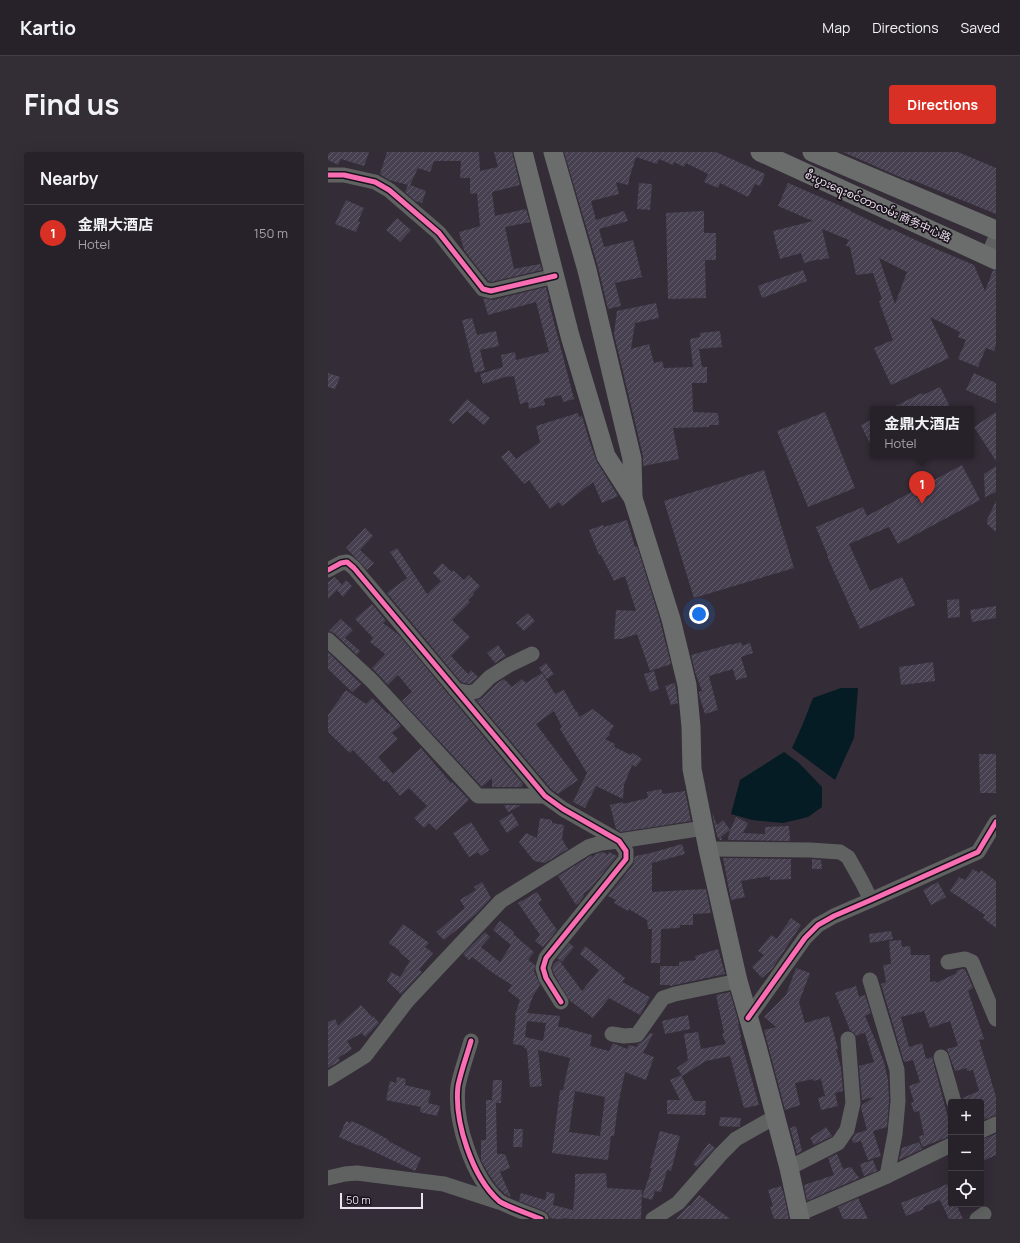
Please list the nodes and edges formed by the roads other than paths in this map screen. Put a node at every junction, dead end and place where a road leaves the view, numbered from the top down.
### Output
1 (523, 152) edge
2 (553, 152) edge
3 (760, 152) edge
4 (812, 152) edge
5 (802, 171) junction
6 (328, 175) edge
7 (996, 230) edge
8 (996, 237) edge
9 (992, 258) edge
10 (555, 276) junction
11 (633, 498) junction
12 (328, 570) edge
13 (328, 640) edge
14 (532, 654) dead end
15 (456, 690) junction
16 (545, 796) junction
17 (996, 822) edge
18 (704, 828) junction
19 (619, 841) junction
20 (708, 849) junction
21 (871, 900) junction
22 (948, 962) dead end
23 (870, 980) dead end
24 (738, 981) junction
25 (561, 1002) dead end
26 (748, 1018) junction
27 (996, 1019) edge
28 (612, 1034) dead end
29 (848, 1039) dead end
30 (471, 1041) dead end
31 (941, 1057) dead end
32 (329, 1076) edge
33 (953, 1099) edge
34 (775, 1117) junction
35 (996, 1124) edge
36 (984, 1130) edge
37 (948, 1146) edge
38 (789, 1168) junction
39 (887, 1176) junction
40 (328, 1178) edge
41 (500, 1202) junction
42 (799, 1216) edge
43 (541, 1219) edge
44 (653, 1219) edge

1 - 10 main road
2 - 11 main road
3 - 5 main road, စီးပွားရေးစင်တာလမ်း 商务中心路
4 - 5 main road
4 - 7 main road, စီးပွားရေးစင်တာလမ်း 商务中心路
5 - 9 main road, စီးပွားရေးစင်တာလမ်း 商务中心路
6 - 10 street
8 - 9 street
10 - 11 main road
11 - 18 main road
12 - 15 street
13 - 16 street
14 - 15 street
15 - 16 street
16 - 19 street
17 - 21 street
18 - 19 street
18 - 20 main road
19 - 25 street
19 - 32 street
20 - 21 street
20 - 24 main road
21 - 26 street
22 - 27 street
23 - 39 street
24 - 26 main road
24 - 28 street
26 - 34 main road
29 - 38 street
30 - 41 street
31 - 33 street
34 - 38 main road
34 - 44 street
35 - 36 street
37 - 39 street
38 - 42 main road
39 - 42 street
40 - 41 street
41 - 43 street

